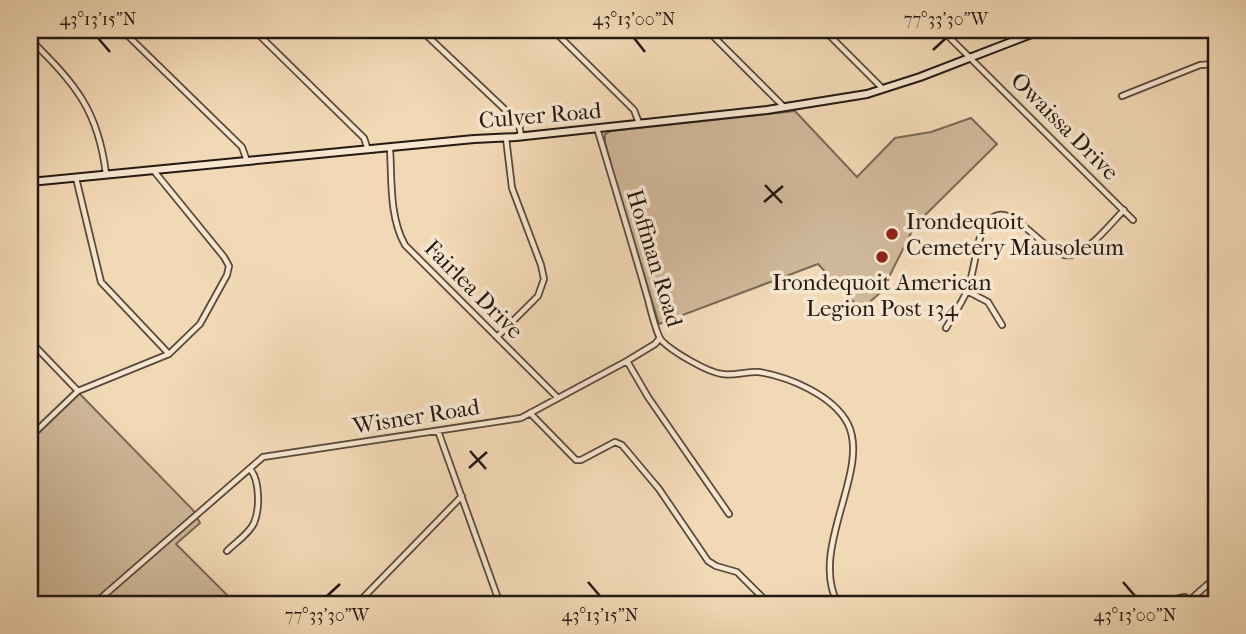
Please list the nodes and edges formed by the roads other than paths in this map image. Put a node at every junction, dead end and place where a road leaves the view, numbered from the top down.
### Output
1 (122, 30) edge
2 (254, 30) edge
3 (421, 30) edge
4 (553, 30) edge
5 (706, 30) edge
6 (824, 30) edge
7 (942, 30) edge
8 (1042, 30) edge
9 (30, 39) edge
10 (972, 57) junction
11 (1216, 64) edge
12 (883, 90) junction
13 (1122, 96) dead end
14 (784, 108) junction
15 (639, 123) junction
16 (597, 128) junction
17 (521, 136) junction
18 (506, 138) junction
19 (390, 149) junction
20 (368, 151) junction
21 (30, 153) edge
22 (247, 162) junction
23 (154, 171) junction
24 (106, 175) junction
25 (76, 178) junction
26 (32, 182) edge
27 (1124, 210) junction
28 (1133, 220) dead end
29 (967, 291) junction
30 (1002, 325) dead end
31 (946, 328) dead end
32 (497, 337) junction
33 (659, 339) junction
34 (30, 341) edge
35 (169, 354) junction
36 (627, 361) junction
37 (78, 391) junction
38 (558, 398) junction
39 (530, 413) junction
40 (438, 431) junction
41 (30, 437) edge
42 (250, 469) junction
43 (461, 496) junction
44 (729, 514) dead end
45 (227, 551) dead end
46 (1216, 577) edge
47 (1191, 602) edge
48 (94, 604) edge
49 (357, 604) edge
50 (500, 604) edge
51 (769, 604) edge
52 (838, 604) edge
53 (1174, 604) edge

1 - 22 street
2 - 20 street
3 - 17 street
4 - 15 street
5 - 14 street
6 - 12 street
7 - 10 street, Owaissa Drive
8 - 10 main road, Culver Road
9 - 24 street
10 - 12 main road, Culver Road
10 - 27 street, Owaissa Drive
11 - 13 street
12 - 14 main road, Culver Road
14 - 15 main road, Culver Road
15 - 16 main road, Culver Road
16 - 17 main road, Culver Road
16 - 33 street, Hoffman Road
17 - 18 main road, Culver Road
18 - 19 main road, Culver Road
18 - 32 street
19 - 20 main road, Culver Road
19 - 32 street, Fairlea Drive
20 - 22 main road, Culver Road
21 - 26 street
22 - 23 main road, Culver Road
23 - 24 main road, Culver Road
23 - 35 street
24 - 25 main road, Culver Road
25 - 26 main road, Culver Road
25 - 35 street
27 - 28 street, Owaissa Drive
27 - 29 street
29 - 30 street
29 - 31 street
32 - 38 street, Fairlea Drive
33 - 36 street, Wisner Road
33 - 52 street, Hoffman Road
34 - 37 street
35 - 37 street
36 - 38 street, Wisner Road
36 - 44 street
37 - 41 street
38 - 39 street, Wisner Road
39 - 40 street, Wisner Road
39 - 51 street
40 - 42 street, Wisner Road
40 - 43 street
42 - 45 street
42 - 48 street, Wisner Road
43 - 49 street
43 - 50 street
46 - 47 street
47 - 53 street

